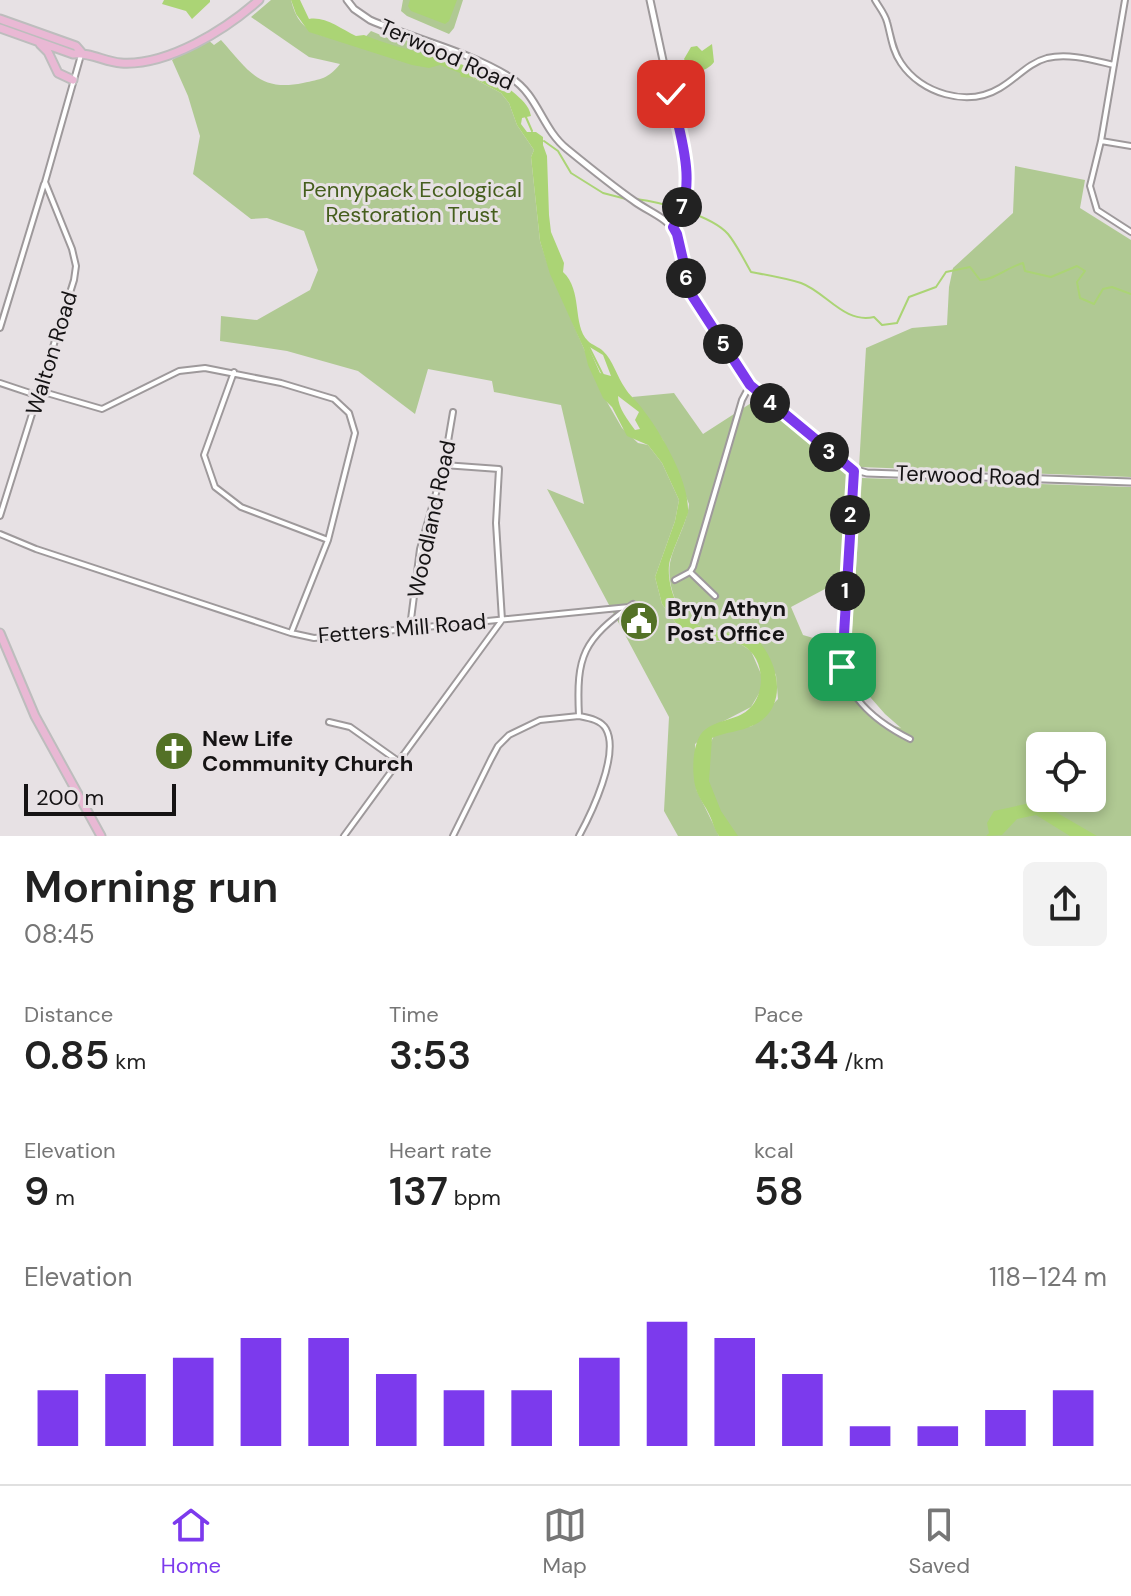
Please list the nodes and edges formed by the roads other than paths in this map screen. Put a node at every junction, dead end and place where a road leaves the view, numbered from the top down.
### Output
1 (259, 0) edge
2 (347, 0) edge
3 (650, 0) edge
4 (875, 0) edge
5 (1125, 0) edge
6 (0, 19) edge
7 (0, 28) edge
8 (35, 41) junction
9 (82, 53) junction
10 (1114, 65) junction
11 (73, 80) junction
12 (1101, 141) junction
13 (1131, 146) edge
14 (45, 182) junction
15 (673, 227) junction
16 (1131, 232) edge
17 (0, 328) edge
18 (234, 372) junction
19 (0, 383) edge
20 (750, 385) junction
21 (39, 394) junction
22 (453, 412) dead end
23 (444, 465) junction
24 (854, 471) junction
25 (1131, 482) edge
26 (0, 516) edge
27 (0, 534) edge
28 (328, 540) junction
29 (690, 572) junction
30 (675, 580) dead end
31 (715, 596) dead end
32 (502, 620) junction
33 (410, 627) junction
34 (0, 633) edge
35 (291, 633) junction
36 (579, 716) junction
37 (329, 722) dead end
38 (910, 739) dead end
39 (398, 761) junction
40 (96, 827) junction
41 (93, 836) edge
42 (101, 836) edge
43 (344, 836) edge
44 (453, 836) edge
45 (579, 836) edge

1 - 9 main road
2 - 15 street, Terwood Road
3 - 15 street
4 - 10 street
5 - 10 street
6 - 9 main road
7 - 8 main road
8 - 9 main road
8 - 11 main road
9 - 11 street
10 - 12 street
11 - 14 street
12 - 13 street
12 - 16 street
14 - 17 street
14 - 21 street, Walton Road
15 - 20 street
18 - 21 street
18 - 28 street
18 - 28 street
19 - 21 street
20 - 24 street
20 - 29 street
21 - 26 street, Walton Road
22 - 23 street, Woodland Road
23 - 32 street
23 - 33 street, Woodland Road
24 - 25 street, Terwood Road
24 - 38 street
27 - 35 street, Fetters Mill Road
28 - 35 street
29 - 30 street
29 - 31 street
32 - 33 street, Fetters Mill Road
32 - 36 street, Fetters Mill Road
32 - 39 street
33 - 35 street, Fetters Mill Road
34 - 40 main road
36 - 44 street
36 - 45 street
37 - 39 street
39 - 43 street
40 - 41 street
40 - 42 main road

